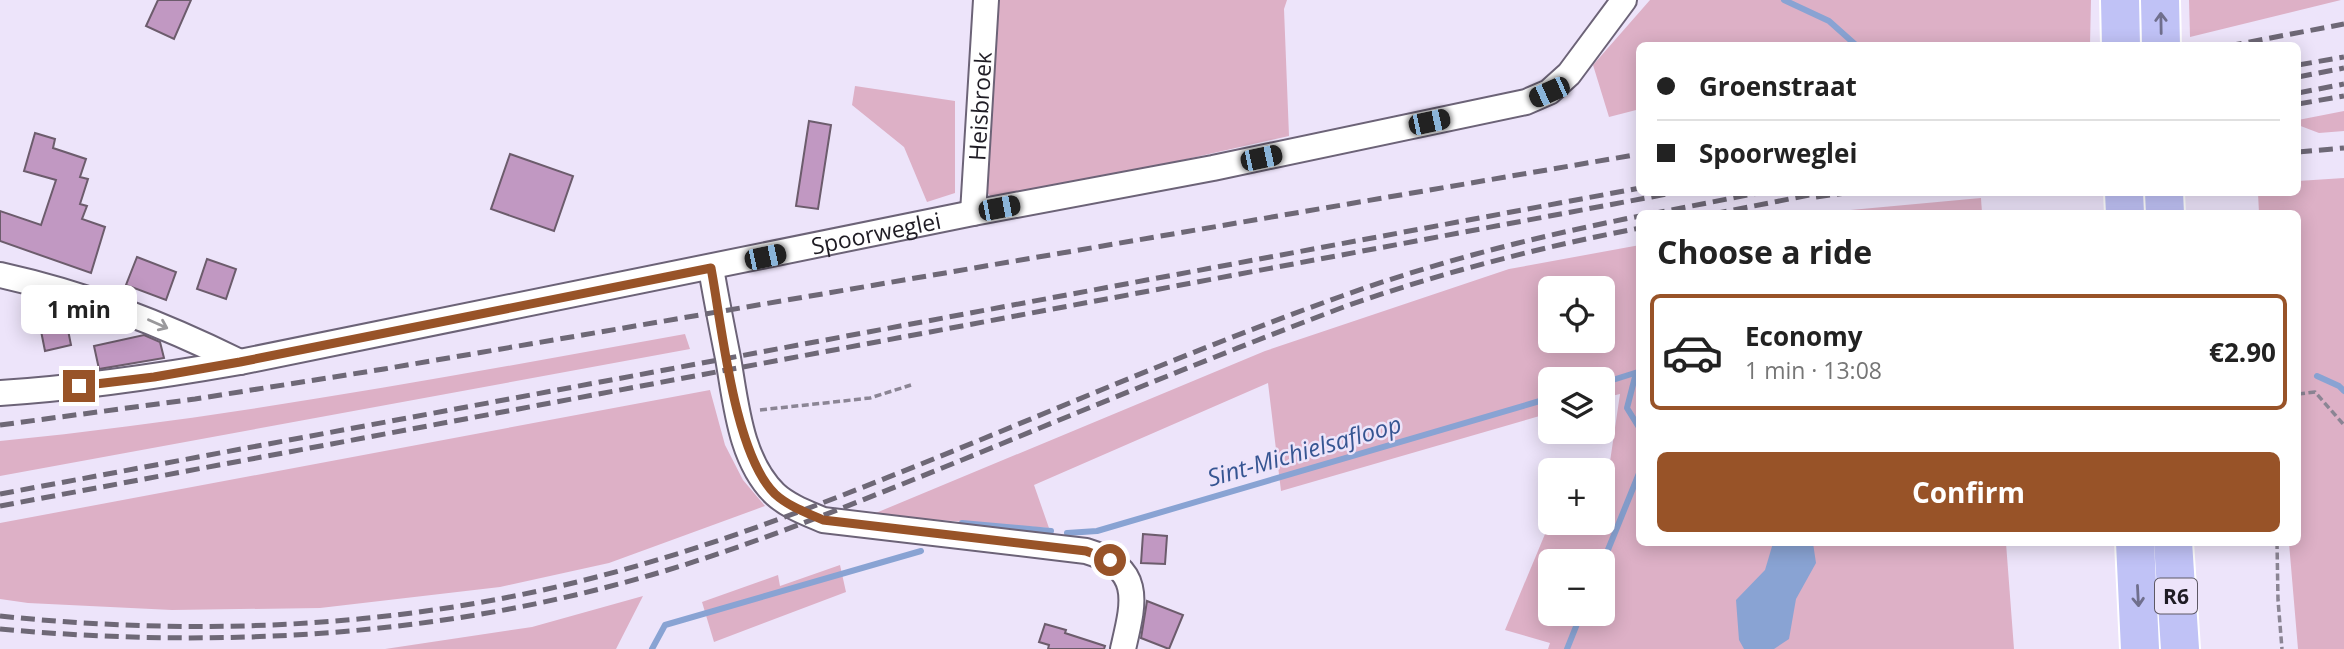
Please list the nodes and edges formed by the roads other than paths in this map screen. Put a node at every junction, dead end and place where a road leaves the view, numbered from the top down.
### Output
1 (986, 0) edge
2 (1624, 0) edge
3 (2120, 0) edge
4 (2160, 0) edge
5 (2121, 42) edge
6 (2161, 42) edge
7 (973, 213) junction
8 (711, 268) junction
9 (0, 275) edge
10 (240, 362) junction
11 (0, 393) edge
12 (2135, 546) edge
13 (2173, 546) edge
14 (1123, 649) edge
15 (2140, 649) edge
16 (2180, 649) edge

1 - 7 street, Heisbroek
2 - 7 street, Spoorweglei
3 - 5 highway
6 -> 4 highway
7 - 8 street, Spoorweglei
8 - 10 street, Spoorweglei
8 - 14 street
9 -> 10 street
10 - 11 street, Spoorweglei
12 -> 15 highway, R6
13 - 16 highway, R6

